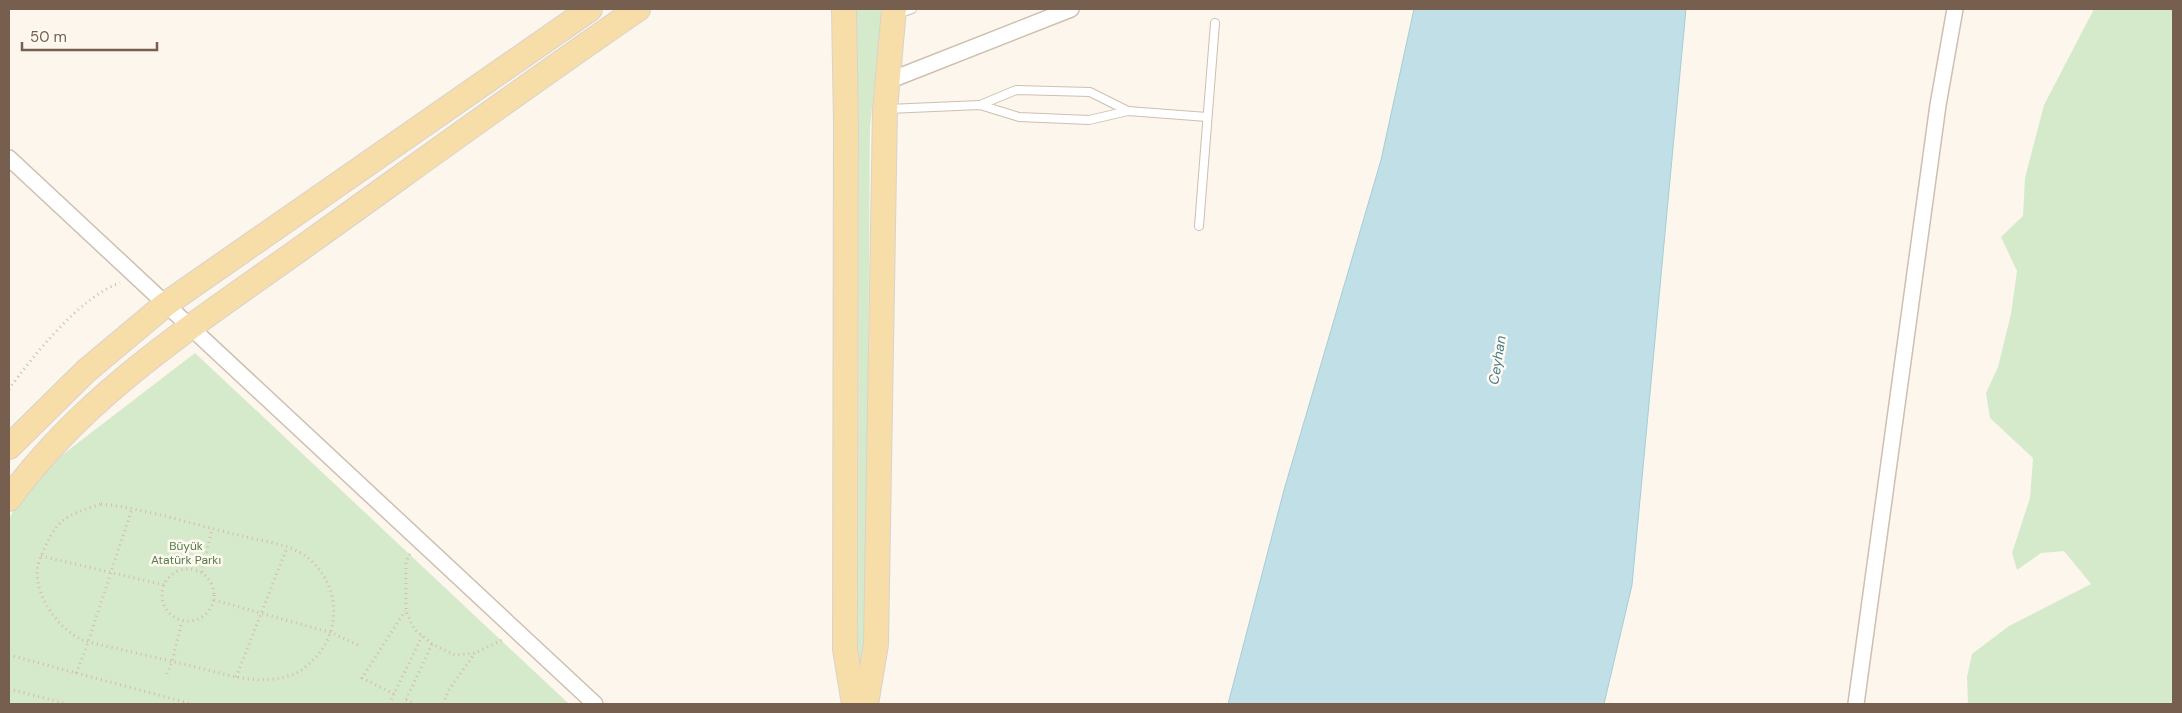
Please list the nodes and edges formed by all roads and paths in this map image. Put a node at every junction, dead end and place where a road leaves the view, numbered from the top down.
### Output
1 (590, 9) edge
2 (638, 9) edge
3 (1071, 9) edge
4 (1955, 9) edge
5 (844, 11) edge
6 (900, 11) edge
7 (1214, 23) dead end
8 (888, 81) junction
9 (980, 105) junction
10 (886, 109) junction
11 (1128, 111) junction
12 (1207, 117) junction
13 (9, 158) edge
14 (1199, 226) dead end
15 (137, 278) junction
16 (166, 304) junction
17 (190, 329) junction
18 (9, 388) edge
19 (9, 447) edge
20 (9, 499) edge
21 (132, 509) junction
22 (212, 529) junction
23 (417, 540) junction
24 (287, 548) junction
25 (41, 556) junction
26 (110, 572) junction
27 (202, 572) junction
28 (164, 585) junction
29 (214, 600) junction
30 (406, 611) junction
31 (261, 614) junction
32 (182, 621) junction
33 (332, 633) junction
34 (517, 633) junction
35 (422, 636) junction
36 (87, 641) junction
37 (432, 644) junction
38 (358, 645) dead end
39 (475, 653) junction
40 (9, 655) edge
41 (172, 662) junction
42 (76, 673) junction
43 (167, 674) dead end
44 (236, 677) junction
45 (9, 689) edge
46 (394, 694) junction
47 (406, 700) junction
48 (67, 704) edge
49 (192, 704) edge
50 (389, 704) edge
51 (404, 704) edge
52 (416, 704) edge
53 (442, 704) edge
54 (595, 704) edge
55 (854, 704) edge
56 (866, 704) edge
57 (1856, 704) edge

1 - 16 main road
2 - 17 main road
3 - 8 street
4 - 57 street
5 - 55 main road
6 - 8 main road
7 - 12 lane
8 - 10 main road
9 - 10 lane
9 - 11 lane
9 - 11 lane
10 - 56 main road
11 - 12 lane
12 - 14 lane
13 - 15 street
15 - 16 street
15 - 18 path
16 - 17 street
16 - 19 main road
17 - 20 main road
17 - 23 street
21 - 22 path
21 - 25 path
21 - 26 path
22 - 24 path
22 - 27 path
23 - 30 path
23 - 34 street
24 - 31 path
24 - 33 path
25 - 26 path
25 - 36 path
26 - 28 path
26 - 36 path
27 - 28 path
27 - 29 path
28 - 32 path
29 - 31 path
29 - 32 path
30 - 35 path
30 - 46 path
31 - 33 path
31 - 44 path
32 - 41 path
33 - 38 path
33 - 44 path
34 - 39 path
34 - 54 street
35 - 37 path
35 - 46 path
36 - 41 path
36 - 42 path
37 - 39 path
37 - 47 path
39 - 53 path
40 - 42 path
41 - 43 path
41 - 44 path
42 - 49 path
45 - 48 path
46 - 50 path
47 - 51 path
47 - 52 path

